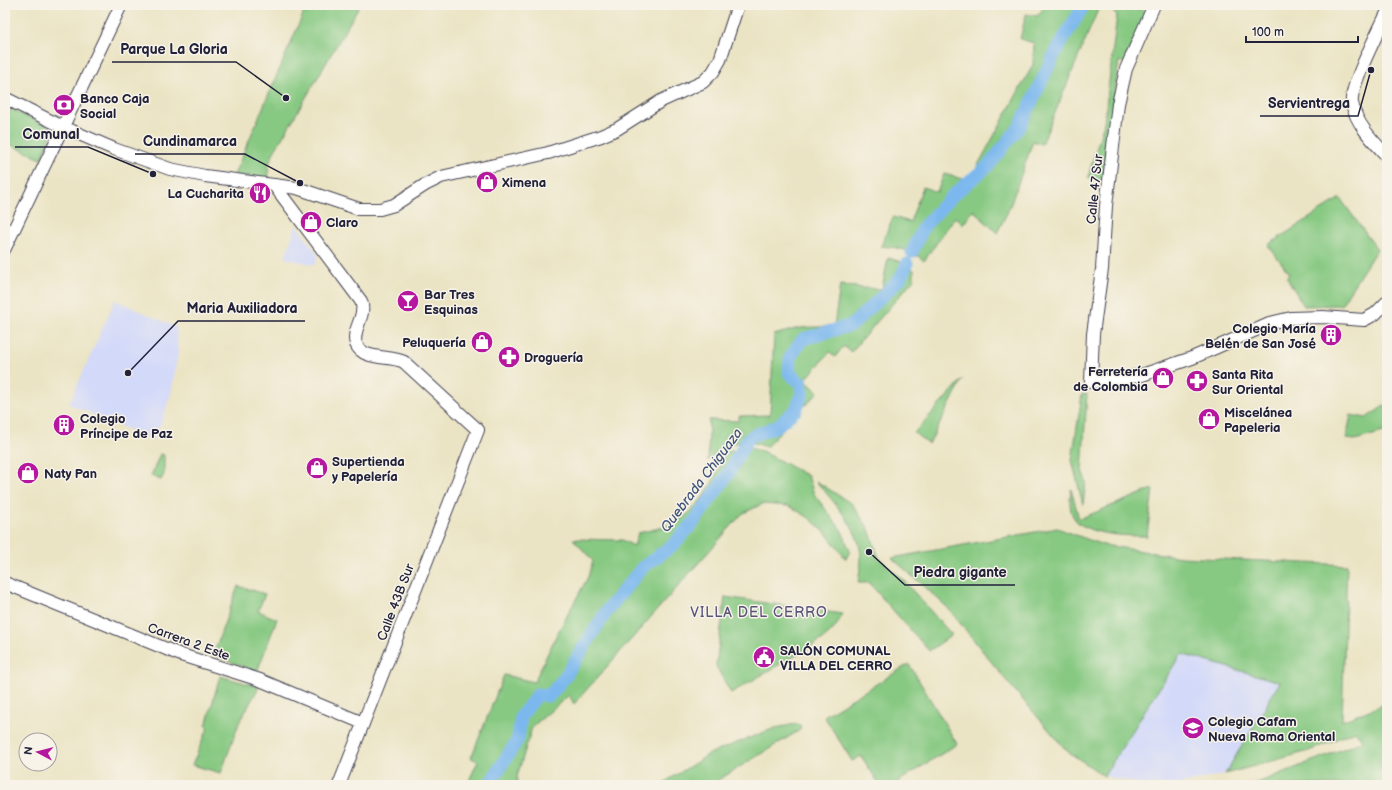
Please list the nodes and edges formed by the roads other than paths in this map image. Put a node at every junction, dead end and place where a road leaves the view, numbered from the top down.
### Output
1 (121, 5) edge
2 (738, 5) edge
3 (1154, 5) edge
4 (1387, 12) edge
5 (5, 98) edge
6 (63, 127) junction
7 (1387, 156) edge
8 (274, 185) junction
9 (5, 248) edge
10 (1387, 302) edge
11 (5, 583) edge
12 (363, 724) junction
13 (339, 785) edge

1 - 6 street
2 - 8 street
3 - 10 street, Calle 47 Sur
4 - 7 street
5 - 6 street
6 - 8 street
6 - 9 street
8 - 12 street, Calle 43B Sur
11 - 12 street, Carrera 2 Este
12 - 13 street, Calle 43B Sur

